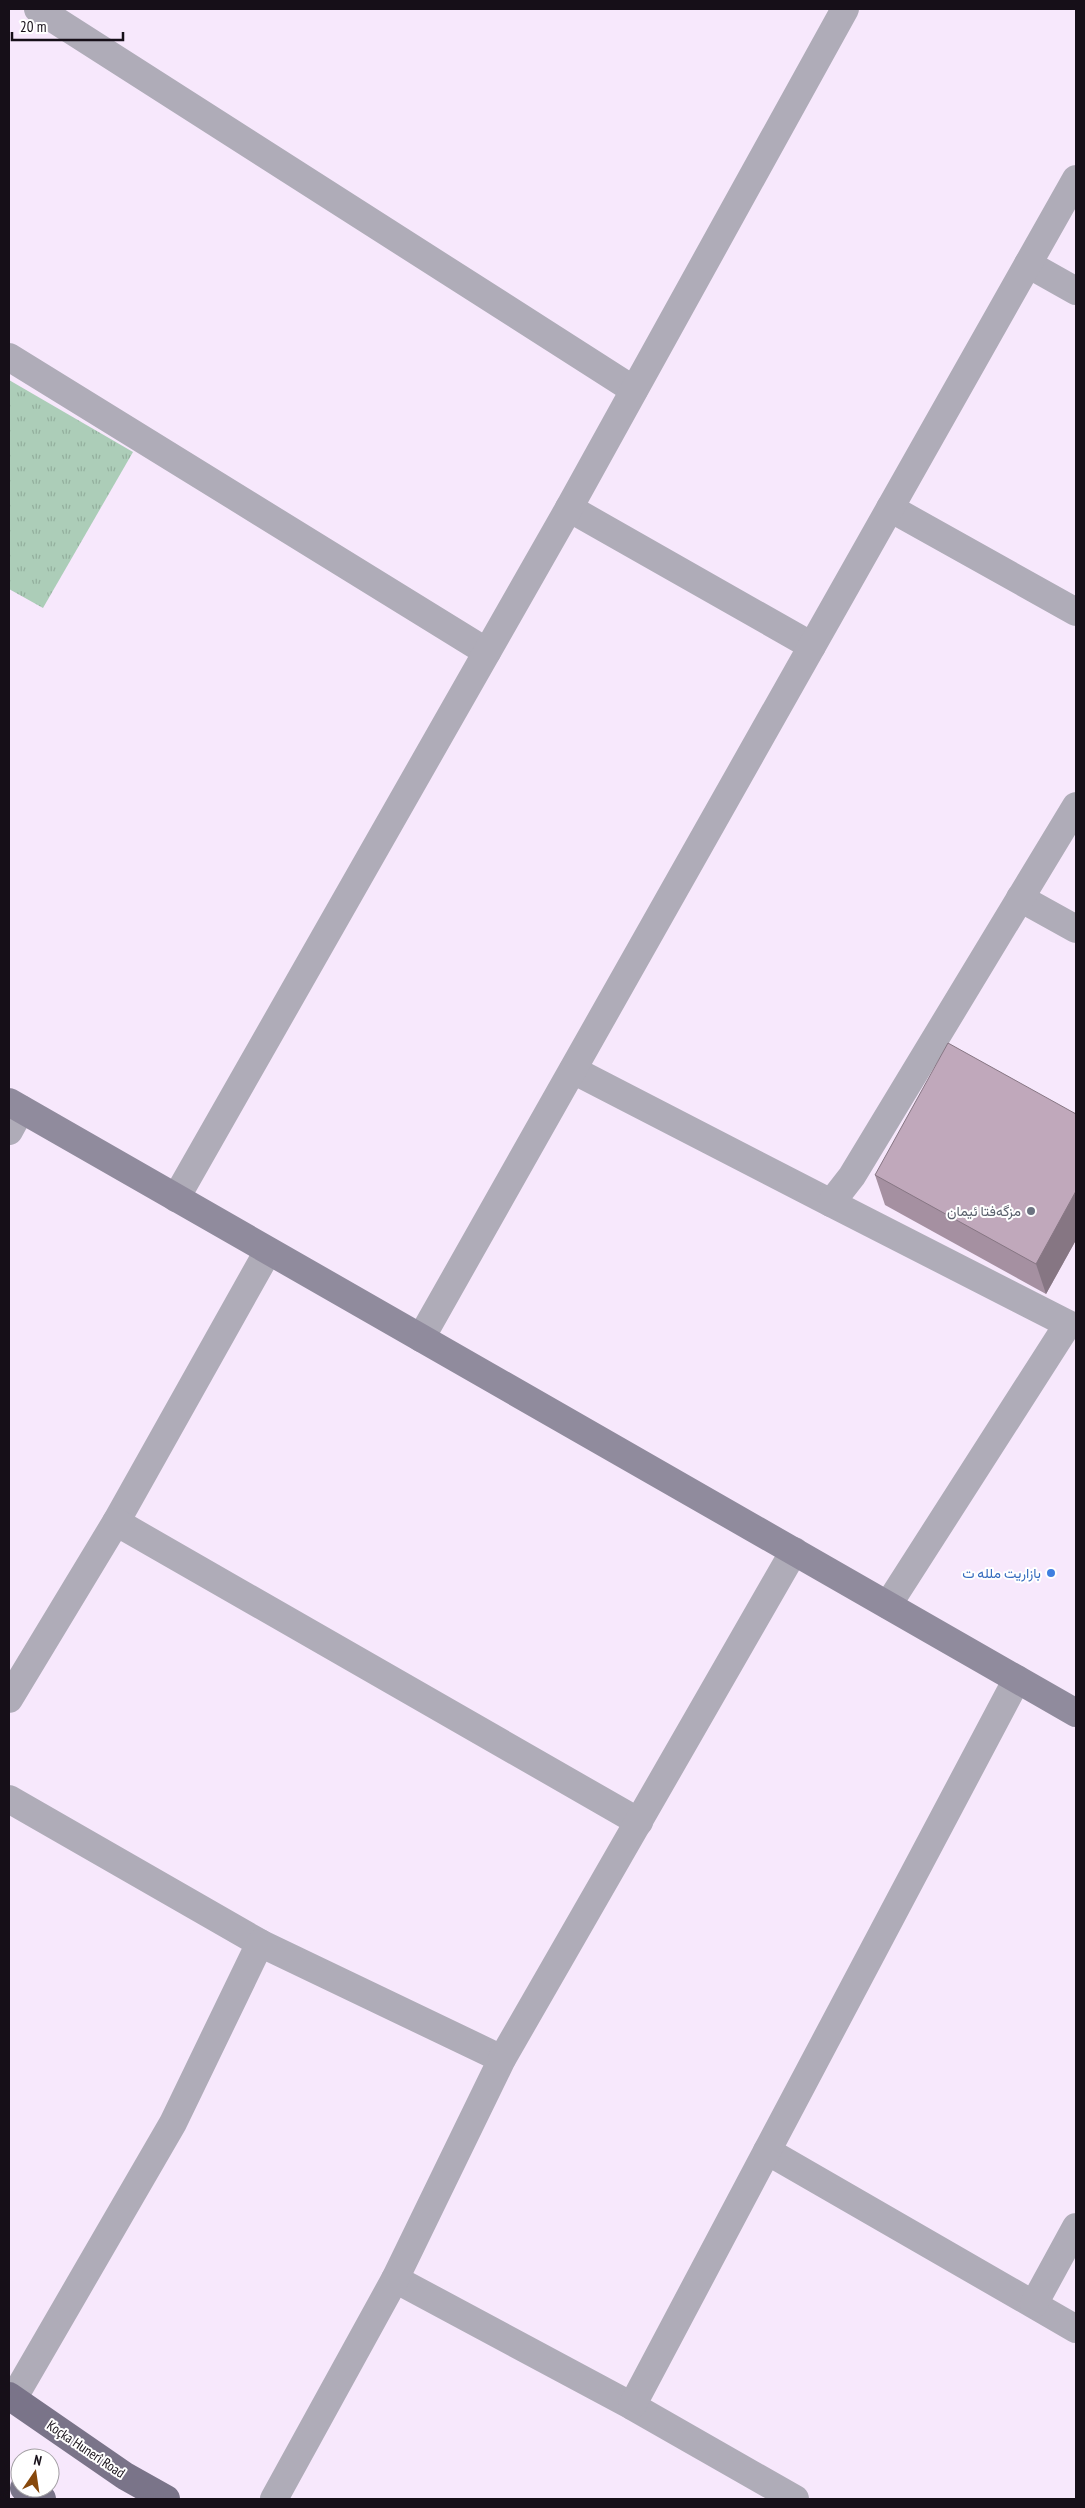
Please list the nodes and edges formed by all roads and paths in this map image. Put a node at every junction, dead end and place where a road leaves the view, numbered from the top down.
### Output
1 (38, 9) edge
2 (845, 9) edge
3 (1076, 179) edge
4 (1028, 264) junction
5 (1076, 291) edge
6 (9, 358) edge
7 (634, 390) junction
8 (569, 508) junction
9 (890, 508) junction
10 (1076, 612) edge
11 (812, 646) junction
12 (487, 652) junction
13 (1076, 806) edge
14 (1020, 898) junction
15 (1076, 929) edge
16 (572, 1070) junction
17 (13, 1114) edge
18 (176, 1198) junction
19 (831, 1204) junction
20 (268, 1251) junction
21 (1072, 1317) edge
22 (420, 1338) junction
23 (116, 1522) junction
24 (794, 1551) junction
25 (888, 1605) junction
26 (1017, 1679) junction
27 (9, 1699) edge
28 (1076, 1713) edge
29 (9, 1799) edge
30 (639, 1822) junction
31 (260, 1943) junction
32 (502, 2059) junction
33 (767, 2151) junction
34 (1076, 2227) edge
35 (395, 2279) junction
36 (1034, 2304) junction
37 (1076, 2329) edge
38 (11, 2398) edge
39 (632, 2406) junction
40 (166, 2499) edge
41 (274, 2499) edge
42 (795, 2499) edge

1 - 7 street
2 - 7 street
3 - 4 street
4 - 5 street
4 - 9 street
6 - 12 street
7 - 8 street
8 - 11 street
8 - 12 street
9 - 10 street
9 - 11 street
11 - 16 street
12 - 18 street
13 - 14 street
14 - 15 street
14 - 19 street
16 - 19 street
16 - 22 street
17 - 18 street
18 - 20 street
19 - 21 street
20 - 22 street
20 - 23 street
21 - 25 street
22 - 24 street
23 - 27 street
23 - 30 street
24 - 25 street
24 - 30 street
25 - 26 street
26 - 28 street
26 - 33 street
29 - 31 street
30 - 32 street
31 - 32 street
31 - 38 street
32 - 35 street
33 - 36 street
33 - 39 street
34 - 36 street
35 - 39 street
35 - 41 street
36 - 37 street
38 - 40 main road, Koçka Hunerî Road
39 - 42 street

